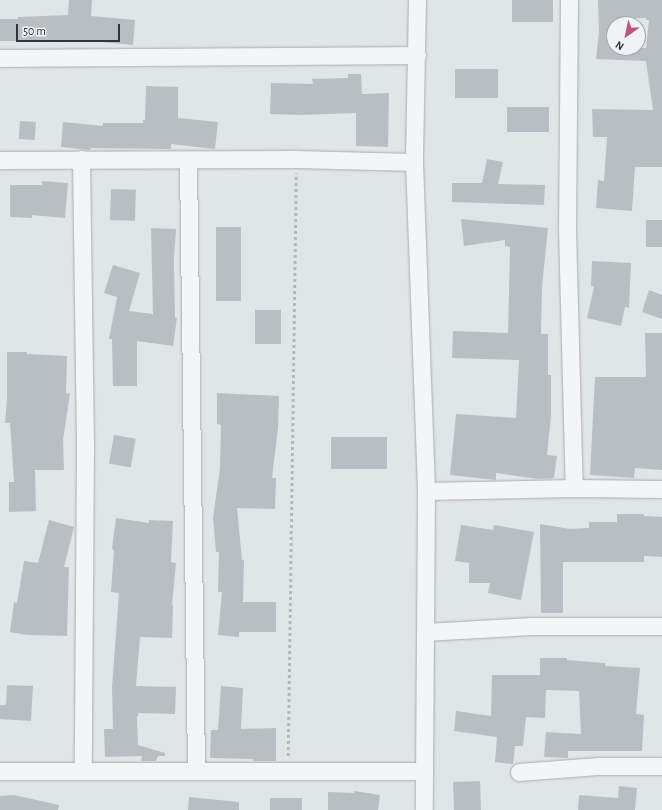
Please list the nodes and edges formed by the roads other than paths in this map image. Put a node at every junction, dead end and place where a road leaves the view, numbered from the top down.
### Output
1 (417, 0) edge
2 (568, 0) edge
3 (417, 55) junction
4 (0, 58) edge
5 (81, 158) junction
6 (0, 160) edge
7 (188, 160) junction
8 (414, 162) junction
9 (574, 488) junction
10 (662, 489) edge
11 (426, 491) junction
12 (662, 626) edge
13 (425, 632) junction
14 (662, 766) edge
15 (0, 771) edge
16 (83, 771) junction
17 (196, 771) junction
18 (424, 771) junction
19 (519, 772) dead end
20 (424, 810) edge

1 - 3 street
2 - 9 street
3 - 4 street
3 - 8 street
5 - 6 street
5 - 7 street
5 - 16 street
7 - 8 street
7 - 17 street
8 - 11 street
9 - 10 street
9 - 11 street
11 - 13 street
12 - 13 street
13 - 18 street
14 - 19 street
15 - 16 street
16 - 17 street
17 - 18 street
18 - 20 street

